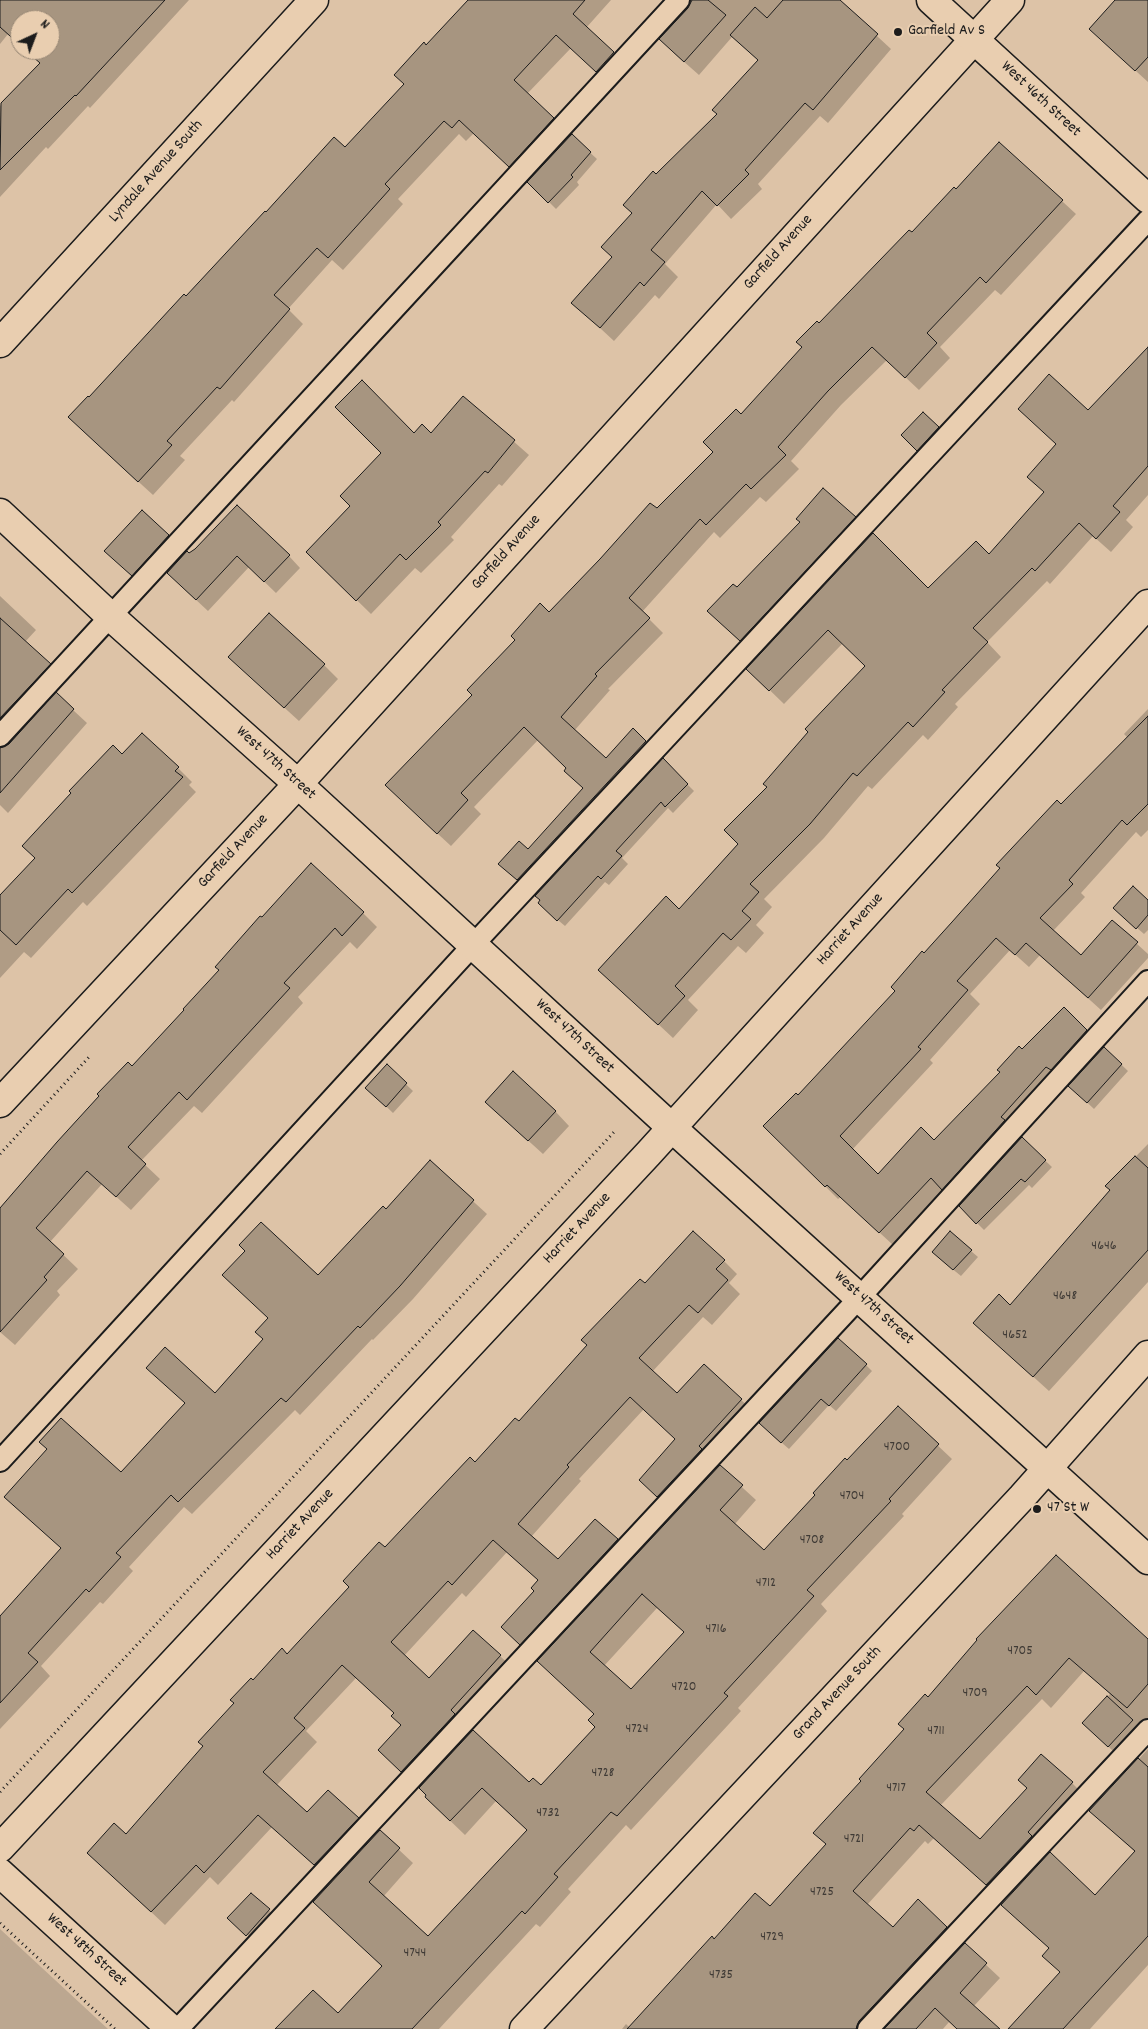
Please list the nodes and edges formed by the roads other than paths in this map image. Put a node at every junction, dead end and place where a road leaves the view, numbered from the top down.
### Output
1 (314, 0) edge
2 (679, 0) edge
3 (932, 0) edge
4 (1010, 0) edge
5 (974, 39) junction
6 (1148, 199) edge
7 (1148, 220) edge
8 (0, 343) edge
9 (0, 513) edge
10 (1148, 604) edge
11 (110, 616) junction
12 (0, 736) edge
13 (298, 784) junction
14 (474, 944) junction
15 (1148, 981) edge
16 (0, 1103) edge
17 (671, 1127) junction
18 (860, 1297) junction
19 (1148, 1356) edge
20 (0, 1461) edge
21 (1048, 1468) junction
22 (1148, 1560) edge
23 (1148, 1730) edge
24 (0, 1848) edge
25 (0, 1873) edge
26 (171, 2029) edge
27 (178, 2029) edge
28 (524, 2029) edge
29 (868, 2029) edge

1 - 8 street, Lyndale Avenue South
2 - 11 lane
3 - 5 street, West 46th Street
4 - 5 street, Garfield Avenue
5 - 6 street, West 46th Street
5 - 13 street, Garfield Avenue
7 - 14 lane
9 - 11 street, West 47th Street
10 - 17 street, Harriet Avenue
11 - 12 lane
11 - 13 street, West 47th Street
13 - 14 street, West 47th Street
13 - 16 street, Garfield Avenue
14 - 17 street, West 47th Street
14 - 20 lane
15 - 18 lane
17 - 18 street, West 47th Street
17 - 24 street, Harriet Avenue
18 - 21 street, West 47th Street
18 - 27 lane
19 - 21 street, Grand Avenue South
21 - 22 street, West 47th Street
21 - 28 street, Grand Avenue South
23 - 29 lane
25 - 26 street, West 48th Street

